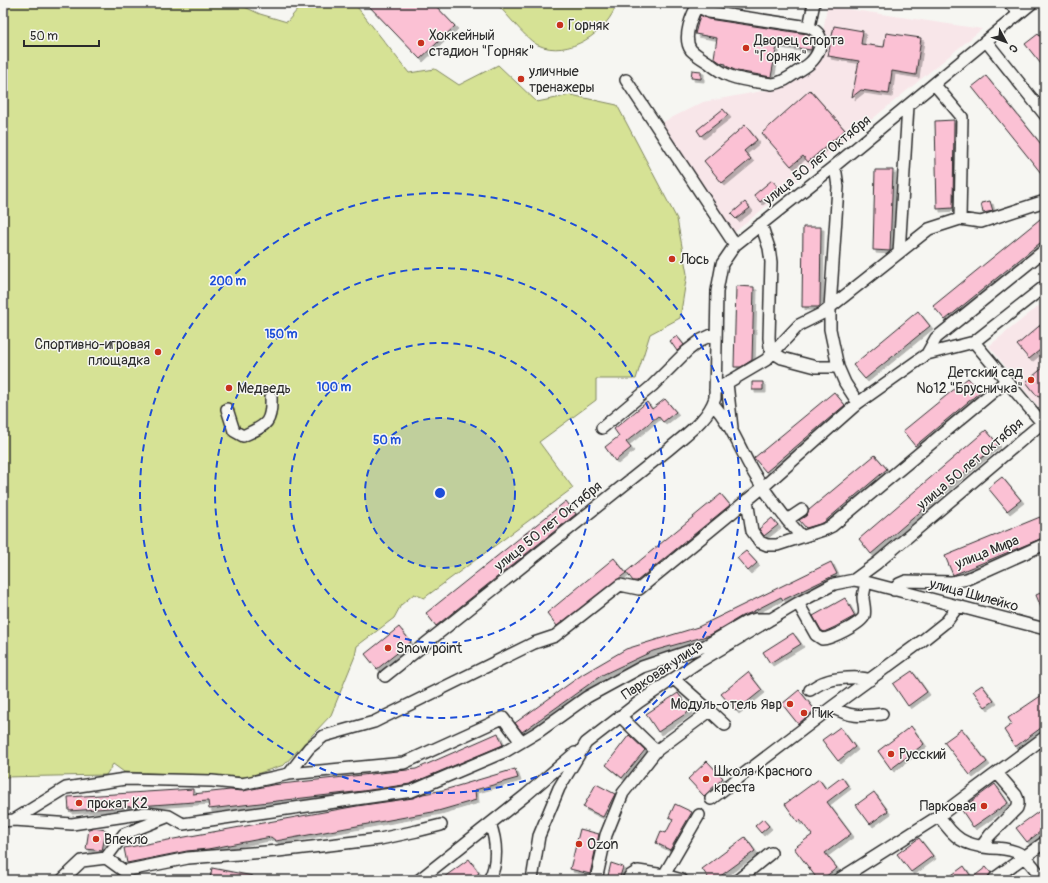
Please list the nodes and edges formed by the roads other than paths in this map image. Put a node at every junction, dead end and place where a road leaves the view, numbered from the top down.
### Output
1 (814, 3) edge
2 (1009, 3) edge
3 (1032, 3) edge
4 (698, 4) edge
5 (1020, 13) junction
6 (809, 27) junction
7 (986, 42) junction
8 (626, 80) dead end
9 (934, 84) junction
10 (908, 106) junction
11 (1045, 115) edge
12 (832, 168) junction
13 (1045, 201) edge
14 (960, 219) junction
15 (761, 224) junction
16 (735, 245) junction
17 (1045, 250) edge
18 (899, 254) junction
19 (1045, 286) edge
20 (830, 308) junction
21 (716, 333) junction
22 (974, 342) junction
23 (774, 353) junction
24 (927, 354) junction
25 (838, 367) junction
26 (1006, 381) junction
27 (727, 383) junction
28 (716, 390) junction
29 (271, 397) dead end
30 (858, 403) junction
31 (713, 404) junction
32 (227, 409) dead end
33 (602, 428) dead end
34 (732, 429) junction
35 (762, 488) junction
36 (747, 500) junction
37 (802, 510) dead end
38 (787, 520) junction
39 (802, 537) junction
40 (1045, 544) edge
41 (854, 580) junction
42 (866, 582) junction
43 (894, 590) junction
44 (798, 603) junction
45 (958, 606) junction
46 (771, 619) junction
47 (1045, 622) edge
48 (1034, 626) junction
49 (1045, 629) edge
50 (385, 676) dead end
51 (674, 679) junction
52 (870, 680) junction
53 (810, 690) dead end
54 (832, 707) junction
55 (710, 711) junction
56 (882, 714) dead end
57 (620, 716) junction
58 (725, 726) dead end
59 (1045, 737) edge
60 (521, 742) junction
61 (586, 743) junction
62 (656, 751) junction
63 (997, 773) junction
64 (289, 774) junction
65 (711, 799) dead end
66 (169, 816) junction
67 (699, 816) dead end
68 (939, 816) junction
69 (9, 821) edge
70 (490, 824) junction
71 (441, 825) dead end
72 (1045, 842) edge
73 (981, 847) junction
74 (771, 853) dead end
75 (1024, 857) junction
76 (106, 858) junction
77 (664, 875) junction
78 (854, 875) edge
79 (995, 878) dead end
80 (62, 880) edge
81 (419, 880) edge
82 (489, 880) edge
83 (532, 880) edge
84 (596, 880) edge
85 (628, 880) edge
86 (682, 880) edge
87 (738, 880) edge
88 (838, 880) edge
89 (1043, 880) edge

1 - 6 street
2 - 5 street
3 - 5 street, улица 50 лет Октября
4 - 6 street
4 - 6 street
5 - 7 street, улица 50 лет Октября
7 - 9 street, улица 50 лет Октября
7 - 11 street
8 - 16 street
9 - 10 street, улица 50 лет Октября
9 - 14 street
10 - 12 street, улица 50 лет Октября
10 - 18 street
12 - 15 street, улица 50 лет Октября
12 - 20 street
13 - 14 street
14 - 18 street
15 - 16 street, улица 50 лет Октября
15 - 23 street
16 - 21 street, улица 50 лет Октября
17 - 24 street
18 - 20 street
19 - 22 street
20 - 23 street
20 - 25 street
21 - 28 street, улица 50 лет Октября
21 - 33 street
22 - 24 street
22 - 26 street, улица 50 лет Октября
23 - 25 street
23 - 27 street
24 - 30 street
25 - 30 street
26 - 39 street
26 - 41 street, улица 50 лет Октября
27 - 28 street
27 - 34 street
28 - 31 street, улица 50 лет Октября
29 - 32 street
30 - 35 street
31 - 34 street
31 - 50 street, улица 50 лет Октября
34 - 35 street
35 - 36 street
35 - 38 street
36 - 39 street
36 - 64 street
37 - 38 street
38 - 39 street
40 - 43 street, улица Мира
41 - 42 street, Парковая улица
41 - 44 street, Парковая улица
42 - 43 street, Парковая улица
42 - 44 street
43 - 45 street, улица Шилейко
44 - 46 street, Парковая улица
45 - 48 street, улица Шилейко
45 - 52 street
46 - 51 street, Парковая улица
46 - 60 street
47 - 48 street
48 - 49 street, улица Шилейко
51 - 55 street
51 - 57 street, Парковая улица
52 - 53 street
52 - 54 street
54 - 56 street
54 - 65 street
55 - 58 street
55 - 62 street
57 - 61 street, Парковая улица
57 - 62 street
59 - 63 street
60 - 64 street
60 - 66 street
61 - 70 street
61 - 83 street, Парковая улица
62 - 84 street
63 - 68 street
63 - 73 street
64 - 69 street
66 - 69 street
66 - 76 street
67 - 77 street
68 - 73 street
68 - 78 street
70 - 81 street
70 - 82 street
71 - 76 street
72 - 75 street
73 - 75 street
74 - 87 street
75 - 79 street
75 - 89 street
76 - 80 street
77 - 85 street
77 - 86 street
78 - 88 street

